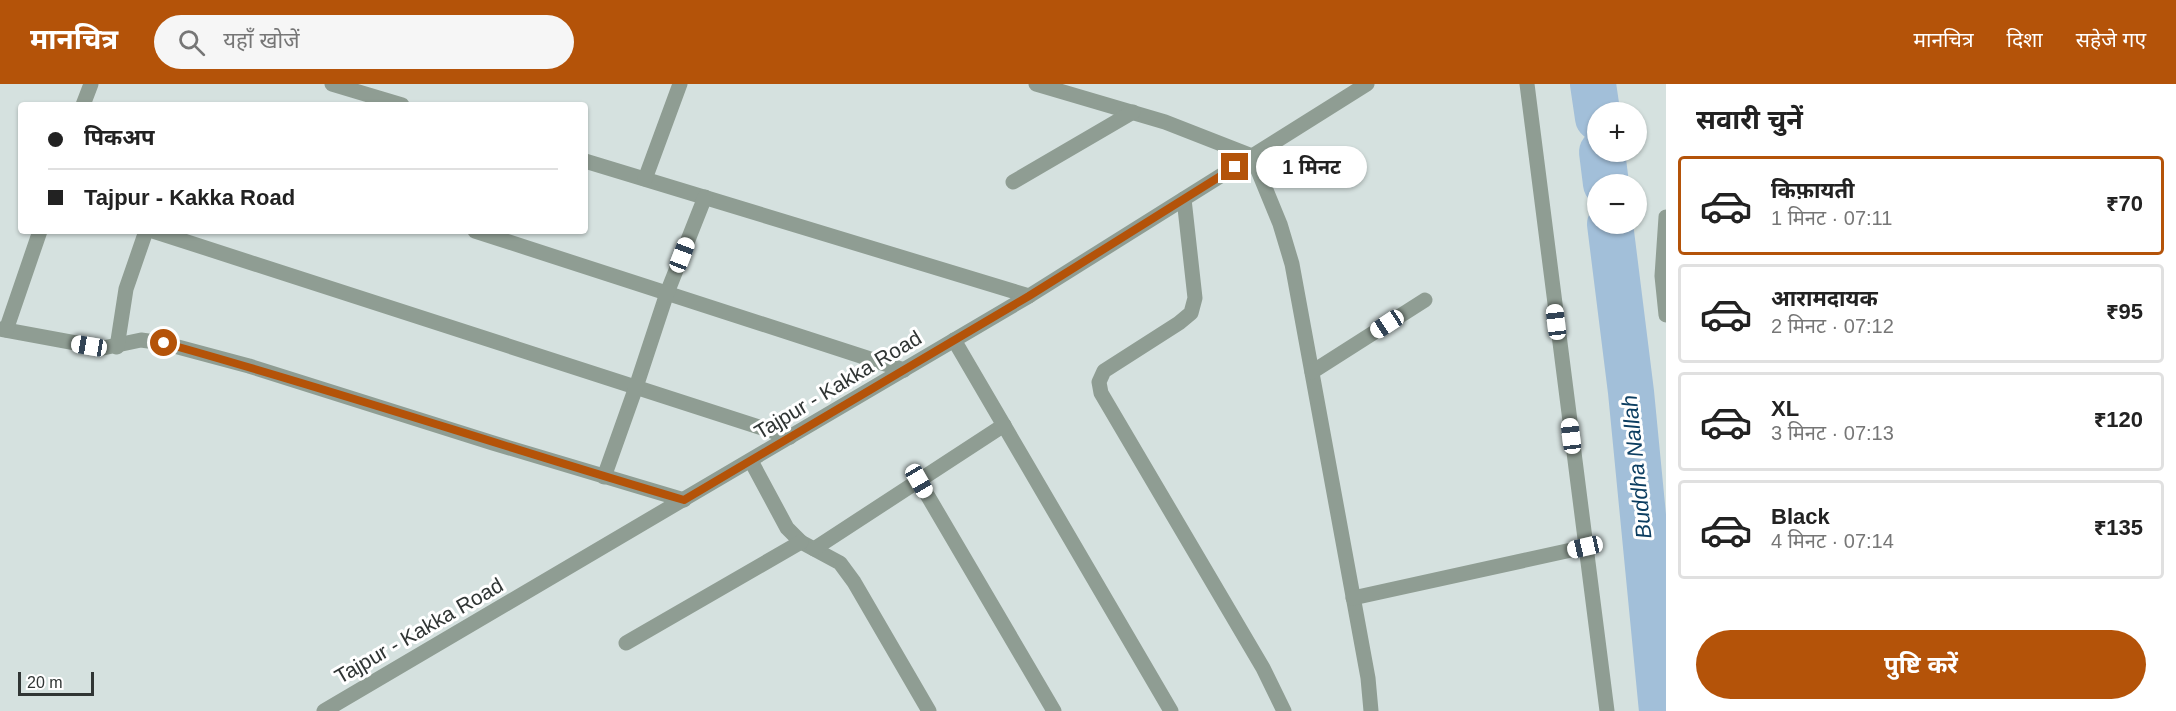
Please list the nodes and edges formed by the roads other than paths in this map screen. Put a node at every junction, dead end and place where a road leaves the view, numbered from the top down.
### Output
1 (91, 84) edge
2 (332, 84) edge
3 (680, 84) edge
4 (1036, 84) edge
5 (1367, 84) edge
6 (1527, 84) edge
7 (85, 102) edge
8 (392, 102) edge
9 (1133, 112) junction
10 (1252, 156) junction
11 (588, 162) edge
12 (645, 179) junction
13 (1013, 182) dead end
14 (705, 197) junction
15 (1184, 199) junction
16 (1666, 217) edge
17 (39, 234) edge
18 (145, 234) edge
19 (162, 234) edge
20 (485, 234) edge
21 (1665, 291) edge
22 (667, 293) junction
23 (1029, 296) junction
24 (1425, 300) dead end
25 (1666, 315) edge
26 (3, 330) edge
27 (954, 340) junction
28 (117, 347) junction
29 (904, 370) junction
30 (1312, 372) junction
31 (636, 387) junction
32 (1004, 425) junction
33 (790, 437) junction
34 (751, 460) junction
35 (604, 477) junction
36 (919, 481) junction
37 (684, 500) junction
38 (807, 546) junction
39 (1585, 547) junction
40 (1353, 598) junction
41 (626, 643) dead end
42 (324, 711) edge
43 (929, 711) edge
44 (1054, 711) edge
45 (1171, 711) edge
46 (1284, 711) edge
47 (1371, 711) edge
48 (1607, 711) edge

1 - 7 street
2 - 8 street
3 - 12 street
4 - 9 street
5 - 10 street, Tajpur - Kakka Road
6 - 39 street
9 - 10 street
9 - 13 street
10 - 15 street, Tajpur - Kakka Road
10 - 30 street
11 - 12 street
12 - 14 street
14 - 22 street
14 - 23 street
15 - 23 street, Tajpur - Kakka Road
15 - 46 street
16 - 21 street
17 - 26 street
18 - 28 street
19 - 31 street
20 - 22 street
21 - 25 street
22 - 29 street
22 - 31 street
23 - 27 street, Tajpur - Kakka Road
24 - 30 street
26 - 28 street
27 - 29 street, Tajpur - Kakka Road
27 - 32 street
28 - 35 street
29 - 33 street, Tajpur - Kakka Road
30 - 40 street
31 - 33 street
31 - 35 street
32 - 36 street
32 - 45 street
33 - 34 street, Tajpur - Kakka Road
34 - 37 street, Tajpur - Kakka Road
34 - 38 street
35 - 37 street
36 - 38 street
36 - 44 street
37 - 42 street, Tajpur - Kakka Road
38 - 41 street
38 - 43 street
39 - 40 street
39 - 48 street
40 - 47 street

